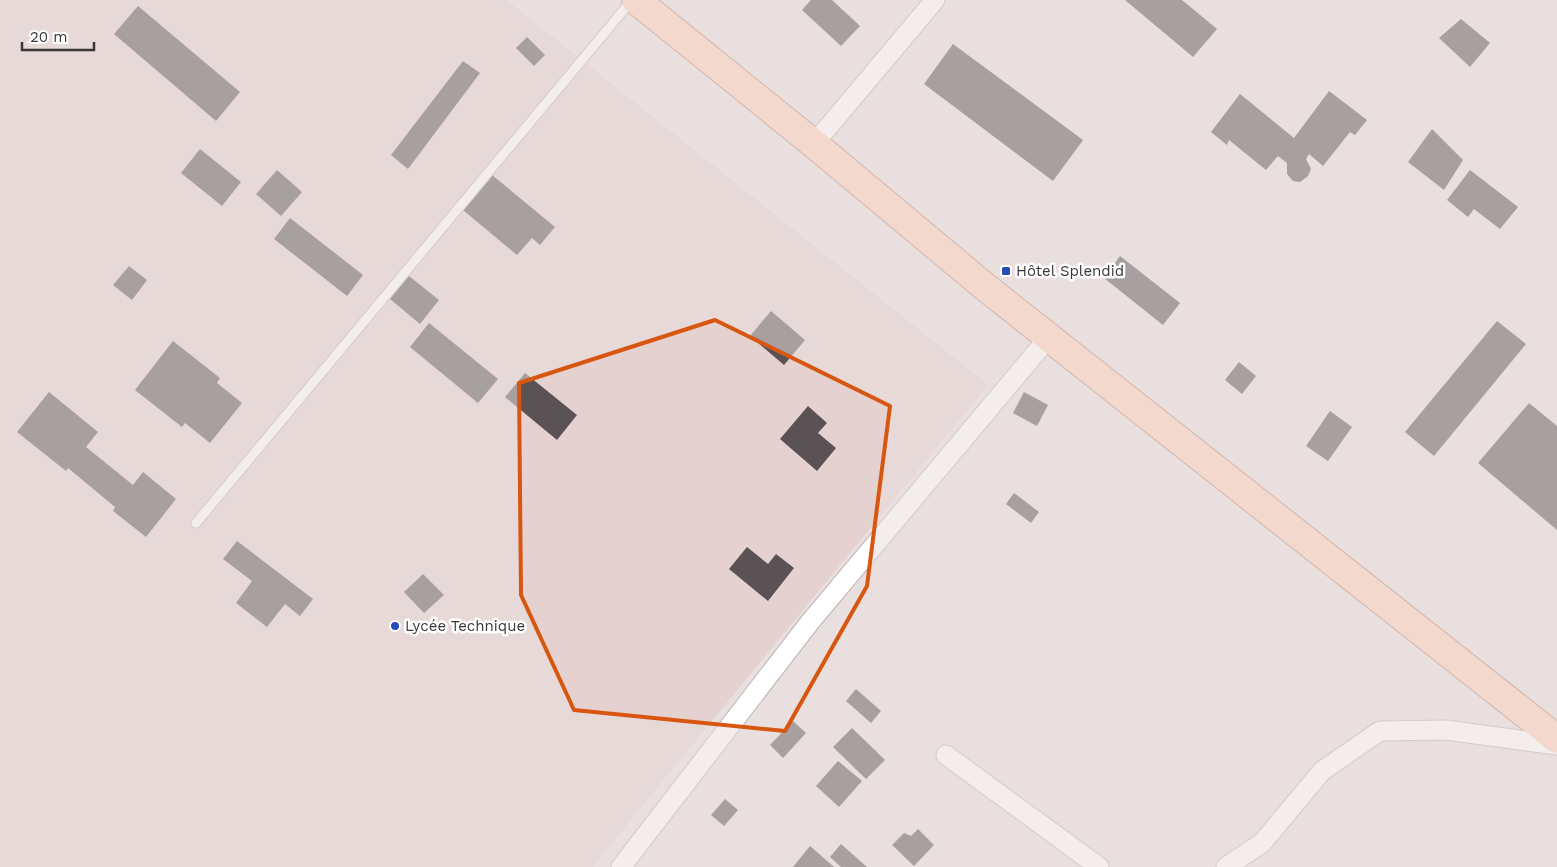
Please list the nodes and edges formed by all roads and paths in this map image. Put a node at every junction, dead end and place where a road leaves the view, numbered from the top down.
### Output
1 (632, 0) edge
2 (636, 0) edge
3 (935, 0) edge
4 (814, 144) junction
5 (1049, 337) junction
6 (196, 523) dead end
7 (1557, 739) edge
8 (1557, 745) edge
9 (946, 755) dead end
10 (620, 867) edge
11 (1099, 867) edge
12 (1226, 867) edge

1 - 6 lane
2 - 4 main road
3 - 4 street
4 - 5 main road
5 - 7 main road
5 - 10 street
8 - 12 street
9 - 11 street

